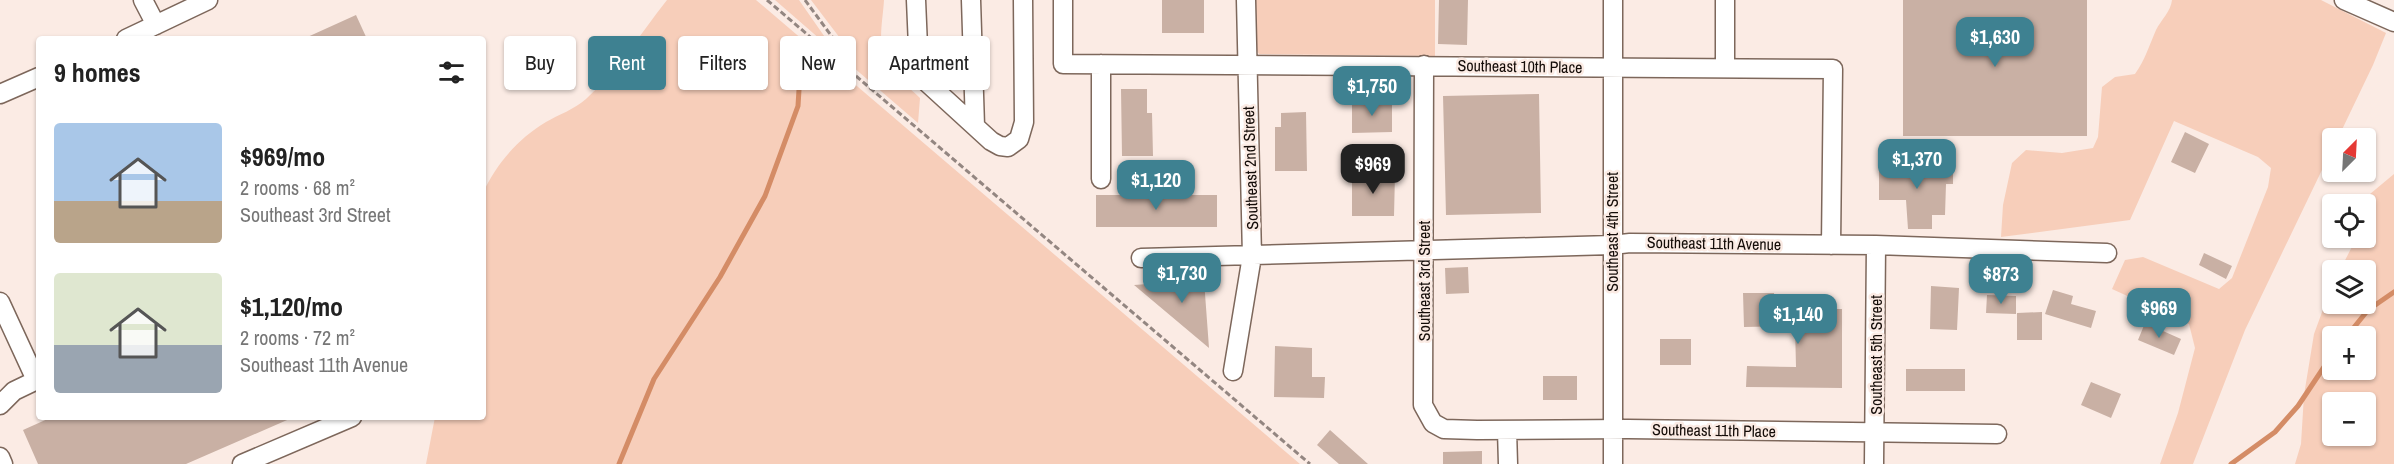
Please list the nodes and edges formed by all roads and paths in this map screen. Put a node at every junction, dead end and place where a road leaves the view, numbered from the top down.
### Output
1 (143, 0) edge
2 (208, 0) edge
3 (767, 0) edge
4 (805, 0) edge
5 (916, 0) edge
6 (971, 0) edge
7 (1023, 0) edge
8 (1064, 0) edge
9 (1245, 0) edge
10 (1613, 0) edge
11 (1725, 0) edge
12 (2344, 0) edge
13 (2394, 22) edge
14 (156, 25) junction
15 (132, 36) edge
16 (809, 36) edge
17 (831, 36) edge
18 (1101, 64) junction
19 (1424, 65) junction
20 (1246, 66) junction
21 (1612, 67) junction
22 (1725, 68) junction
23 (856, 76) edge
24 (36, 78) edge
25 (0, 94) edge
26 (975, 126) junction
27 (1101, 179) dead end
28 (1612, 245) junction
29 (1831, 245) junction
30 (1876, 245) junction
31 (1424, 250) junction
32 (2107, 253) dead end
33 (1252, 255) junction
34 (1141, 258) dead end
35 (0, 302) edge
36 (1233, 370) dead end
37 (36, 376) edge
38 (36, 381) edge
39 (0, 405) edge
40 (345, 420) edge
41 (1433, 423) joint
42 (1613, 429) junction
43 (1506, 430) junction
44 (1876, 432) junction
45 (1997, 434) dead end
46 (0, 457) edge
47 (3, 464) edge
48 (242, 464) edge
49 (1310, 464) edge
50 (1508, 464) edge
51 (1613, 464) edge
52 (1874, 464) edge

1 - 14 street
2 - 14 street
3 - 16 path
4 - 17 path
5 - 26 street
6 - 26 street
7 - 26 street
8 - 18 street, Southeast 10th Place
9 - 20 street, Southeast 2nd Street
10 - 21 street, Southeast 4th Street
11 - 22 street
12 - 13 street
14 - 15 street
18 - 20 street, Southeast 10th Place
18 - 27 street
19 - 20 street, Southeast 10th Place
19 - 21 street, Southeast 10th Place
19 - 31 street, Southeast 3rd Street
20 - 33 street, Southeast 2nd Street
21 - 22 street, Southeast 10th Place
21 - 28 street, Southeast 4th Street
22 - 29 street, Southeast 10th Place
23 - 49 path
24 - 25 street
28 - 29 street, Southeast 11th Avenue
28 - 31 street, Southeast 11th Avenue
28 - 42 street, Southeast 4th Street
29 - 30 street, Southeast 11th Avenue
30 - 32 street, Southeast 11th Avenue
30 - 44 street, Southeast 5th Street
31 - 33 street, Southeast 11th Avenue
31 - 41 street, Southeast 3rd Street
33 - 34 street, Southeast 11th Avenue
33 - 36 street, Southeast 2nd Street
35 - 37 street
38 - 39 street
40 - 48 street
41 - 43 street, Southeast 11th Place
42 - 43 street, Southeast 11th Place
42 - 44 street, Southeast 11th Place
42 - 51 street, Southeast 4th Street
43 - 50 street
44 - 45 street, Southeast 11th Place
44 - 52 street, Southeast 5th Street
46 - 47 street

